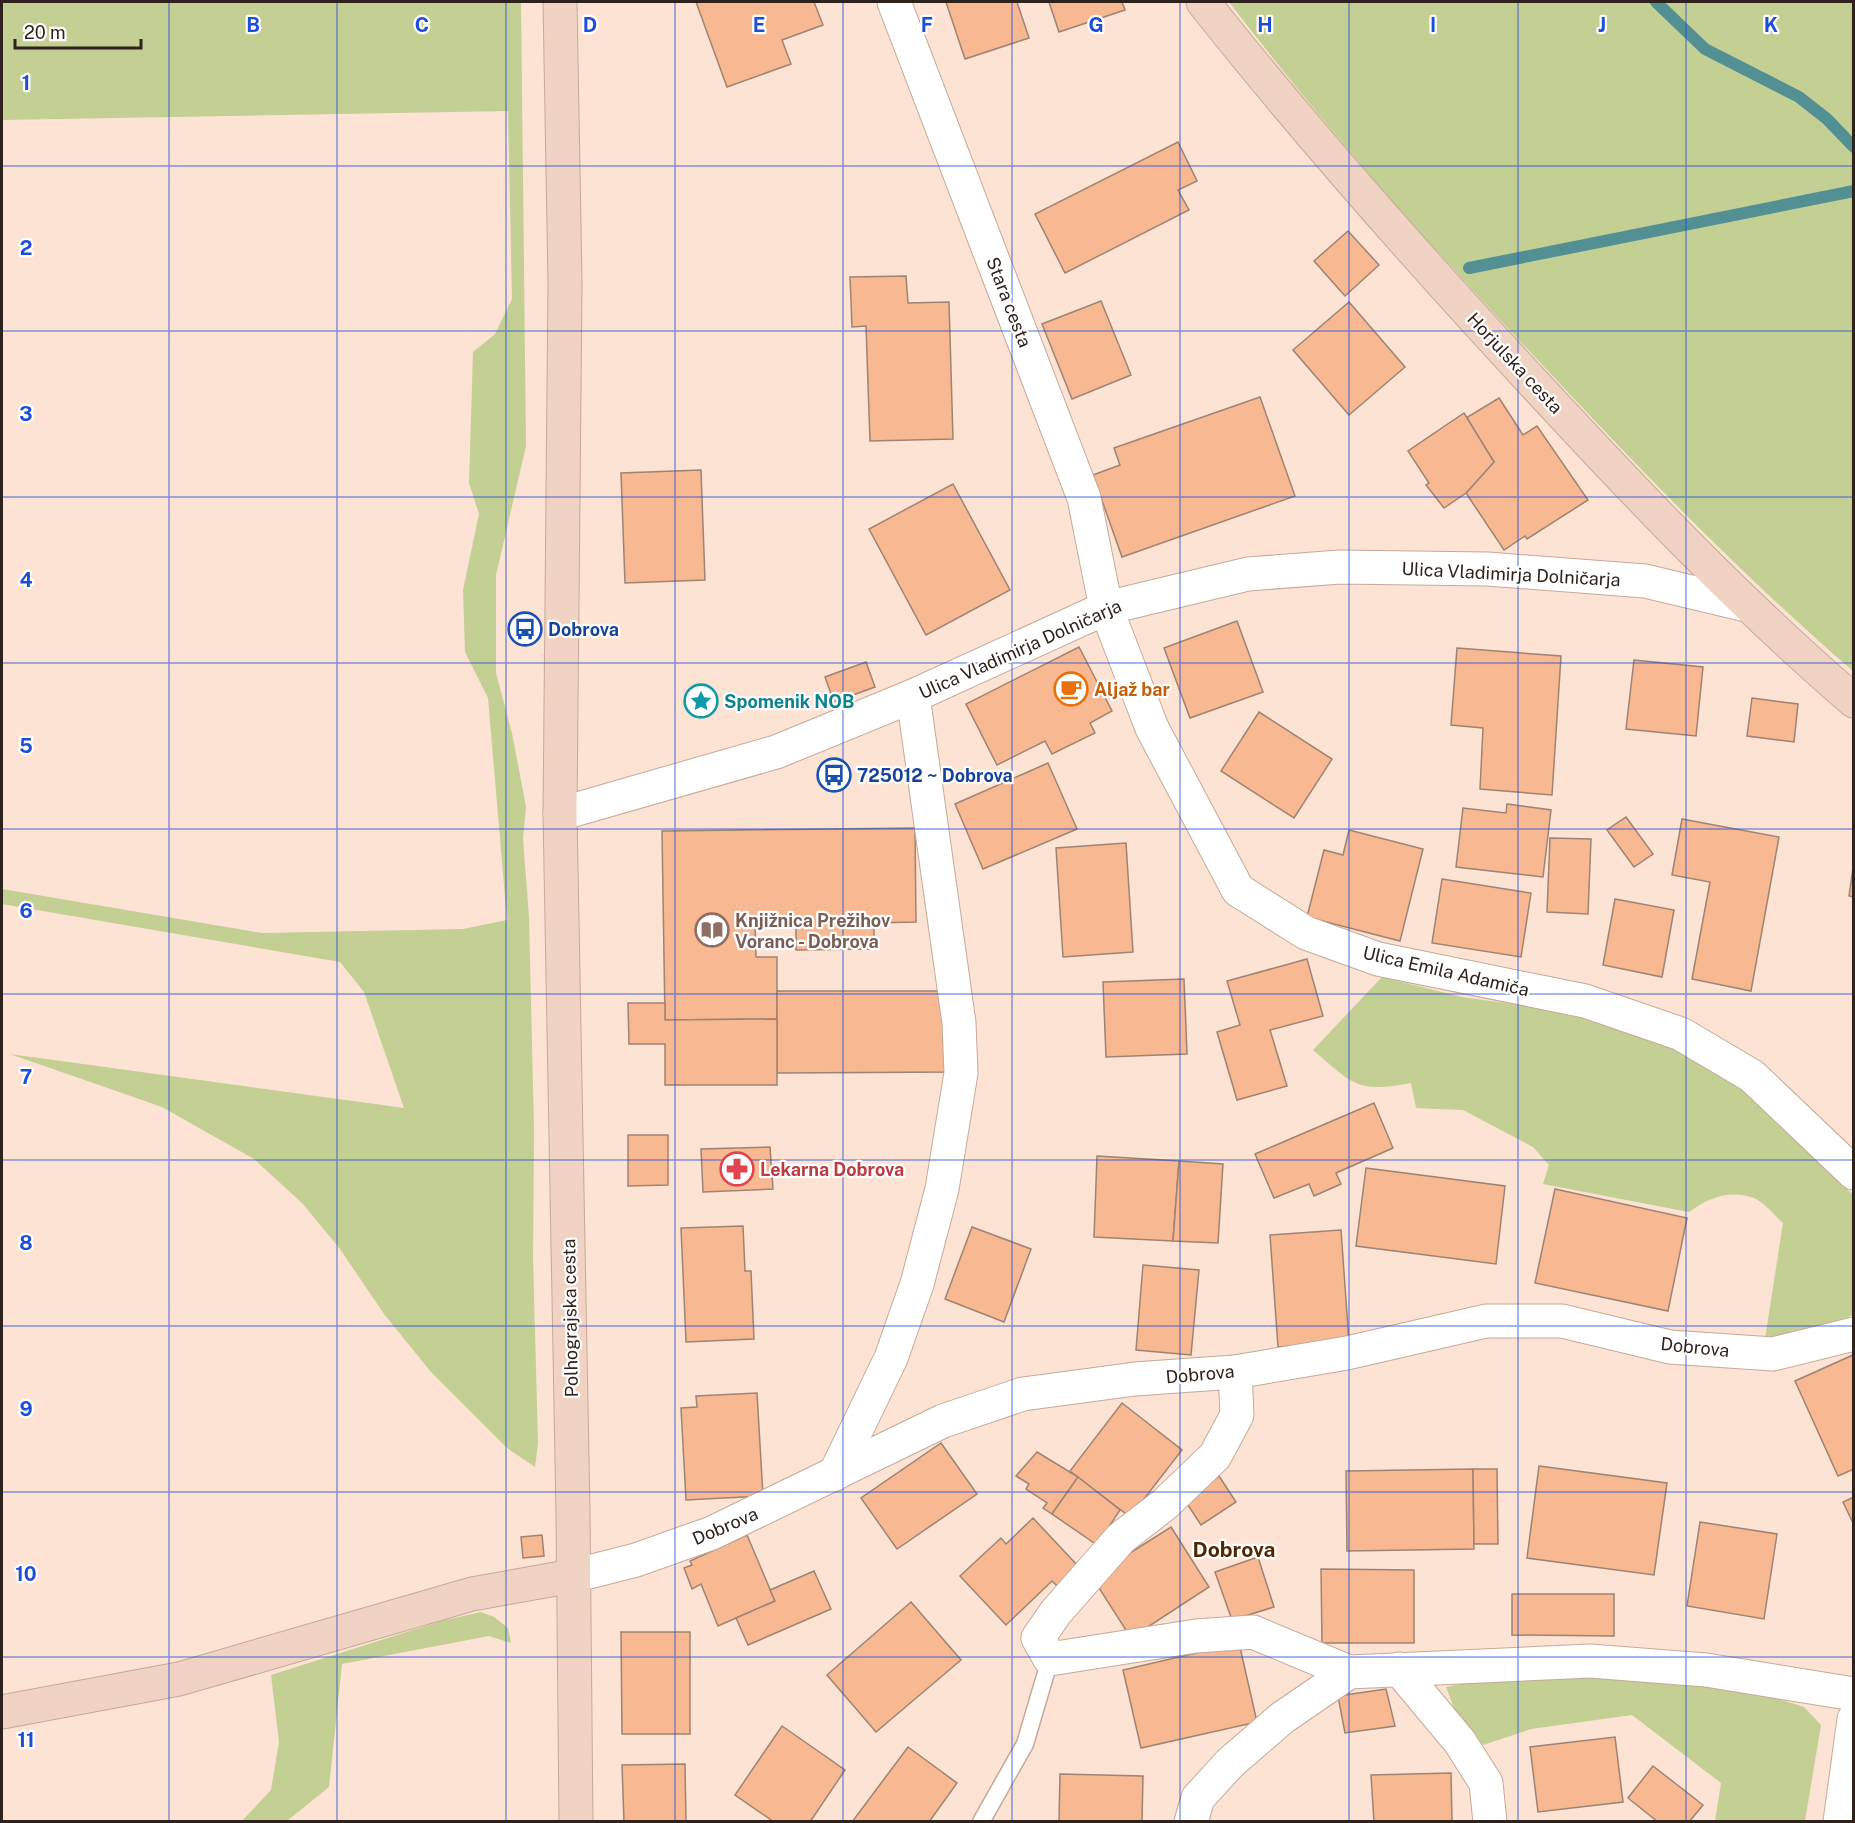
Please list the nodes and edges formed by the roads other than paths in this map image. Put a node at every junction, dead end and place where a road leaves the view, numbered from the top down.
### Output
1 (560, 2) edge
2 (894, 2) edge
3 (1203, 2) edge
4 (1746, 605) junction
5 (1106, 608) junction
6 (913, 696) junction
7 (1854, 701) edge
8 (560, 814) junction
9 (1854, 1173) edge
10 (1854, 1334) edge
11 (1235, 1372) junction
12 (835, 1474) junction
13 (573, 1576) junction
14 (1050, 1659) junction
15 (1399, 1669) junction
16 (1349, 1672) junction
17 (1854, 1694) edge
18 (2, 1712) edge
19 (1854, 1719) edge
20 (576, 1821) edge
21 (981, 1821) edge
22 (1191, 1821) edge
23 (1490, 1821) edge
24 (1840, 1821) edge

1 - 8 street, Polhograjska cesta
2 - 5 street, Stara cesta
3 - 4 street, Horjulska cesta
4 - 5 street, Ulica Vladimirja Dolničarja
4 - 7 street, Horjulska cesta
5 - 6 street, Ulica Vladimirja Dolničarja
5 - 9 street, Ulica Emila Adamiča
6 - 8 street, Ulica Vladimirja Dolničarja
6 - 12 street
8 - 13 street, Polhograjska cesta
10 - 11 street, Dobrova
11 - 12 street, Dobrova
11 - 14 street
12 - 13 street, Dobrova
13 - 18 street
13 - 20 street, Polhograjska cesta
14 - 16 street
14 - 21 lane
15 - 16 street
15 - 17 street
15 - 23 street
16 - 22 street
19 - 24 street

